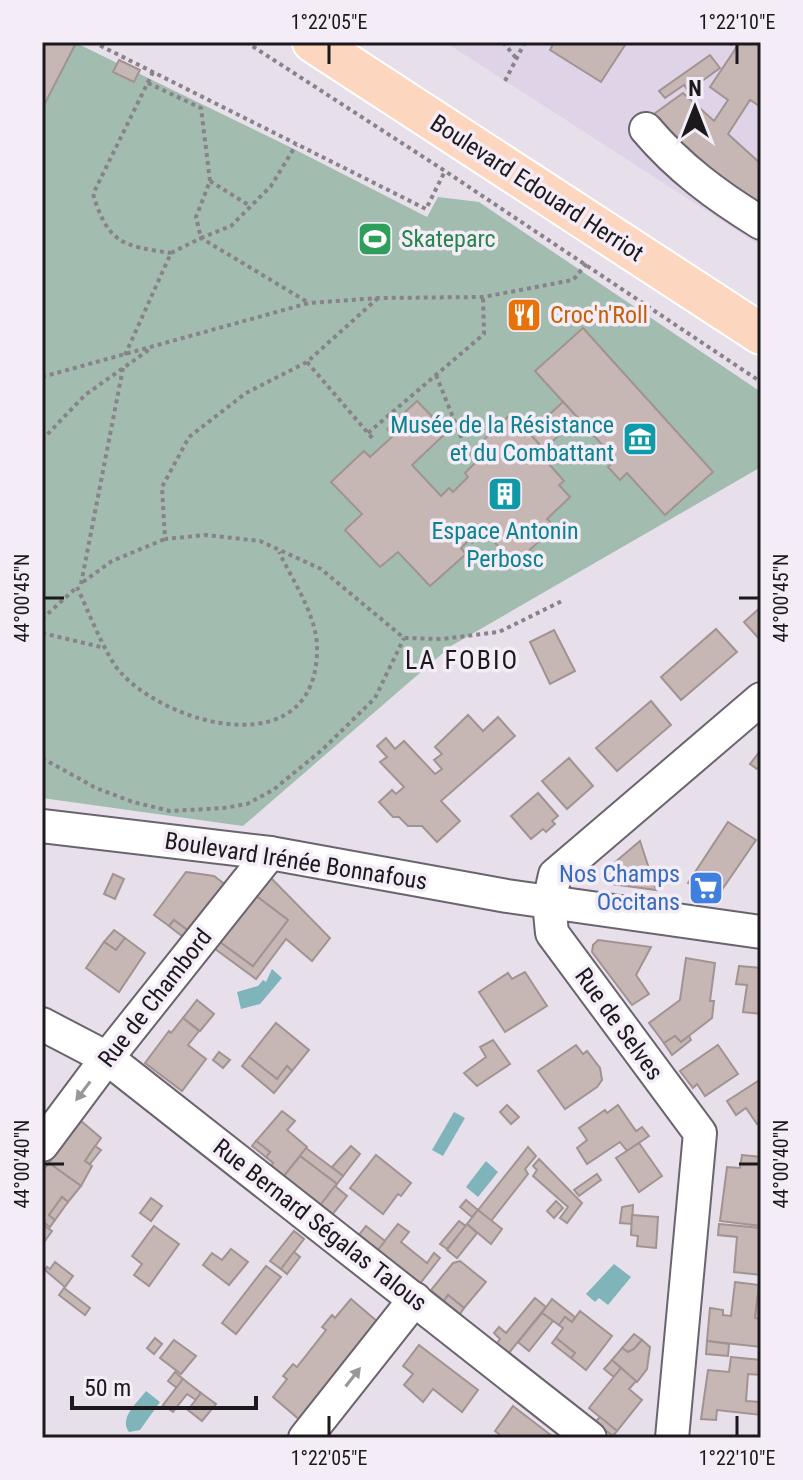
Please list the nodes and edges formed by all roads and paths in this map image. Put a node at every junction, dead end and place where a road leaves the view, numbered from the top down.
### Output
1 (93, 42) edge
2 (246, 42) edge
3 (313, 42) edge
4 (343, 42) edge
5 (503, 42) edge
6 (525, 42) edge
7 (729, 42) edge
8 (736, 47) dead end
9 (516, 58) junction
10 (153, 72) junction
11 (505, 81) dead end
12 (148, 83) junction
13 (646, 129) dead end
14 (296, 144) junction
15 (445, 171) junction
16 (210, 181) junction
17 (250, 206) junction
18 (761, 223) edge
19 (201, 238) junction
20 (171, 253) junction
21 (581, 271) dead end
22 (483, 297) junction
23 (378, 298) junction
24 (309, 303) junction
25 (761, 312) edge
26 (761, 334) edge
27 (152, 348) junction
28 (125, 355) junction
29 (307, 362) junction
30 (123, 368) junction
31 (436, 375) junction
32 (42, 377) edge
33 (761, 382) edge
34 (368, 433) junction
35 (42, 440) edge
36 (374, 440) dead end
37 (467, 452) dead end
38 (165, 539) junction
39 (278, 550) junction
40 (79, 586) junction
41 (562, 601) dead end
42 (42, 619) edge
43 (42, 633) edge
44 (404, 638) junction
45 (105, 648) junction
46 (761, 699) edge
47 (42, 758) edge
48 (42, 826) edge
49 (270, 853) junction
50 (549, 902) junction
51 (761, 932) edge
52 (42, 1024) edge
53 (107, 1058) junction
54 (42, 1145) edge
55 (415, 1299) junction
56 (305, 1438) edge
57 (590, 1438) edge
58 (672, 1438) edge

1 - 10 path
2 - 15 path
3 - 26 main road, Boulevard Edouard Herriot
4 - 25 street, Boulevard Edouard Herriot
5 - 9 path
6 - 9 path
7 - 8 path
9 - 11 path
10 - 12 path
10 - 14 path
12 - 16 path
12 - 20 path
13 - 18 street
14 - 15 path
14 - 17 path
15 - 33 path
16 - 17 path
16 - 19 path
17 - 19 path
19 - 20 path
19 - 24 path
20 - 28 path
21 - 22 path
22 - 23 path
22 - 31 path
23 - 24 path
23 - 29 path
24 - 27 path
27 - 28 path
27 - 30 path
28 - 32 path
29 - 34 path
29 - 38 path
30 - 35 path
30 - 40 path
31 - 34 path
31 - 37 path
34 - 36 path
38 - 39 path
38 - 40 path
39 - 44 path
39 - 45 path
40 - 42 path
40 - 45 path
41 - 44 path
43 - 45 path
44 - 47 path
46 - 50 street
48 - 49 street, Boulevard Irénée Bonnafous
49 - 50 street, Boulevard Irénée Bonnafous
49 - 53 street, Rue de Chambord
50 - 51 street, Boulevard Irénée Bonnafous
50 - 58 street, Rue de Selves
52 - 53 street, Rue Bernard Ségalas Talous
53 -> 54 street, Rue de Chambord
53 - 55 street, Rue Bernard Ségalas Talous
56 -> 55 street
55 - 57 street, Rue Bernard Ségalas Talous

